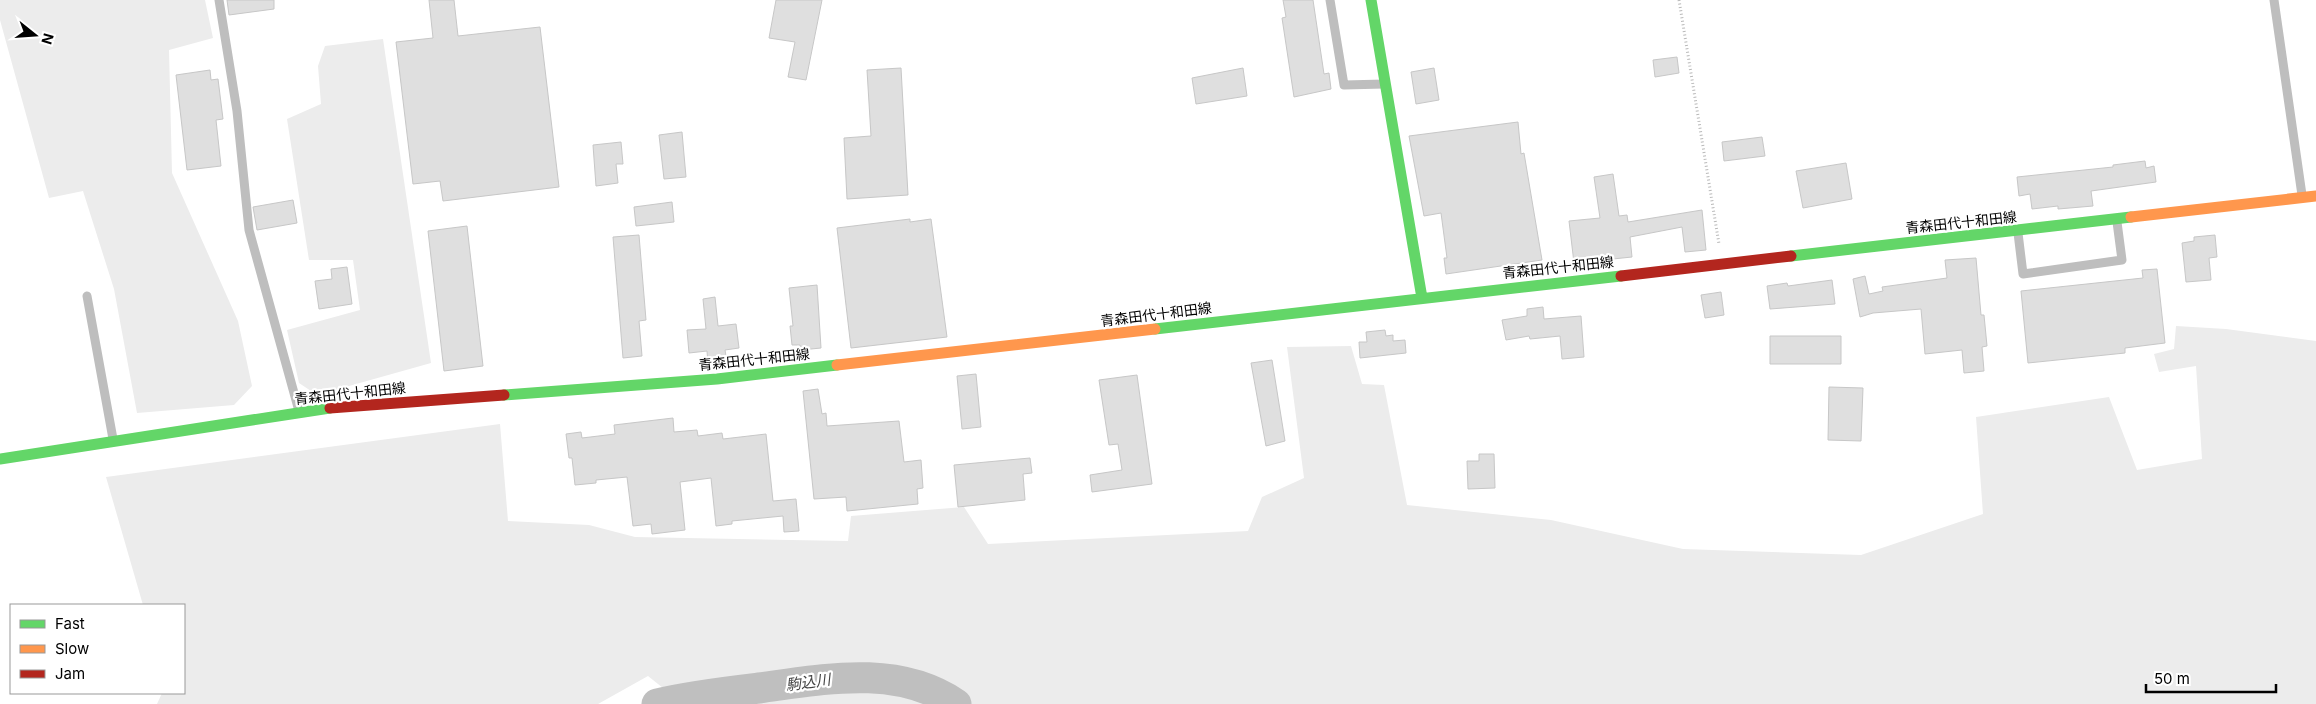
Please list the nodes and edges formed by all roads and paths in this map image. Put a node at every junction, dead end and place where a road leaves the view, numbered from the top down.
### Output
1 (218, 0) edge
2 (1330, 0) edge
3 (1370, 0) edge
4 (1679, 0) edge
5 (2274, 0) edge
6 (1384, 84) junction
7 (2316, 196) edge
8 (2302, 198) junction
9 (2116, 219) junction
10 (2017, 230) junction
11 (1722, 264) junction
12 (87, 296) dead end
13 (1422, 298) junction
14 (299, 412) junction
15 (113, 441) junction
16 (0, 459) edge

1 - 14 lane
2 - 6 lane
3 - 6 main road
4 - 11 path
5 - 8 lane
6 - 13 main road
7 - 8 main road, 青森田代十和田線
8 - 9 main road, 青森田代十和田線
9 - 10 main road, 青森田代十和田線
9 - 10 lane
10 - 11 main road, 青森田代十和田線
11 - 13 main road, 青森田代十和田線
12 - 15 lane
13 - 14 main road, 青森田代十和田線
14 - 15 main road, 青森田代十和田線
15 - 16 main road, 青森田代十和田線

